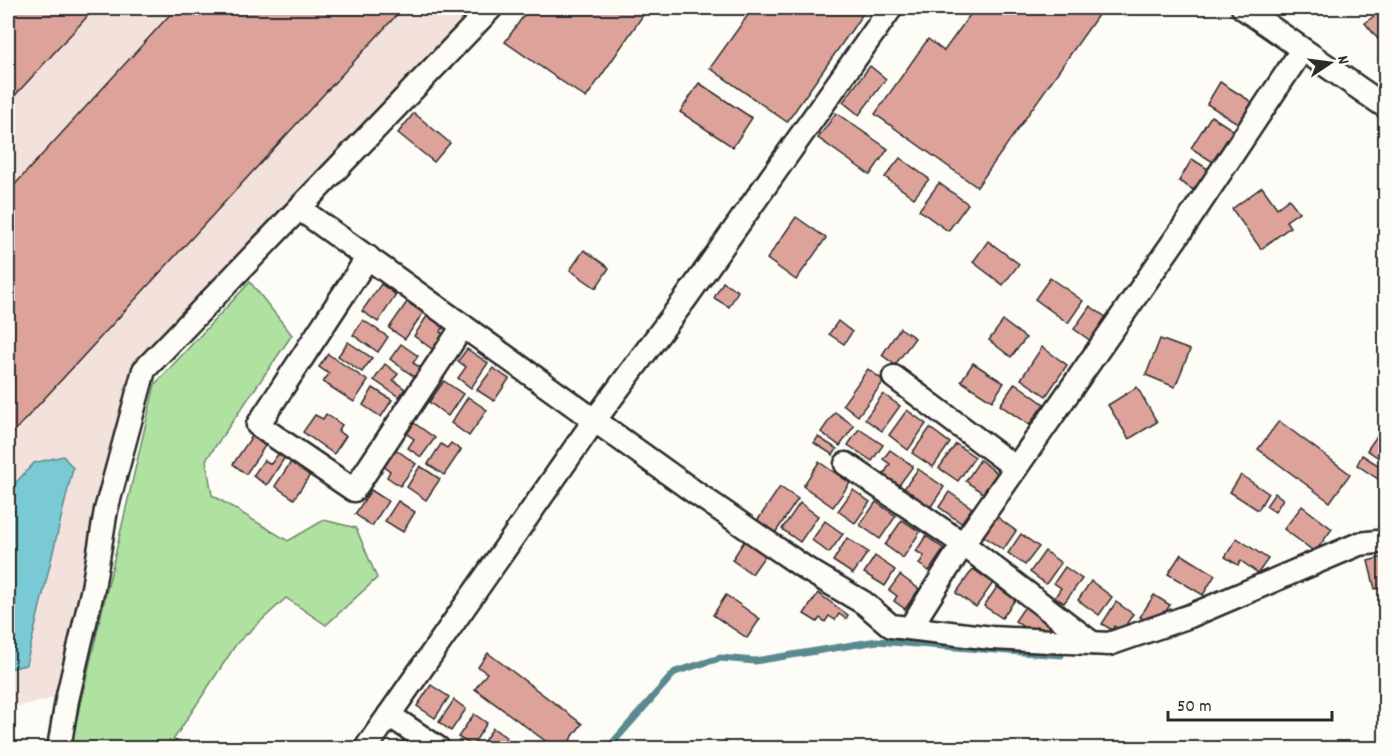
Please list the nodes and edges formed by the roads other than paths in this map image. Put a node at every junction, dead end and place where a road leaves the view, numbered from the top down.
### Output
1 (491, 8) edge
2 (891, 8) edge
3 (1242, 8) edge
4 (1302, 50) junction
5 (1386, 107) edge
6 (300, 208) junction
7 (368, 257) junction
8 (464, 326) junction
9 (894, 377) dead end
10 (594, 421) junction
11 (846, 464) dead end
12 (1016, 468) junction
13 (1386, 541) edge
14 (963, 544) junction
15 (910, 628) junction
16 (1092, 643) junction
17 (389, 715) junction
18 (59, 748) edge
19 (366, 748) edge
20 (438, 748) edge

1 - 6 street
2 - 10 street
3 - 4 street
4 - 5 street
4 - 12 street
6 - 7 street
6 - 18 street
7 - 8 street
7 - 8 street
8 - 10 street
9 - 12 street
10 - 15 street
10 - 17 street
11 - 14 street
12 - 14 street
13 - 16 street
14 - 15 street
14 - 16 street
15 - 16 street
17 - 19 street
17 - 20 street

